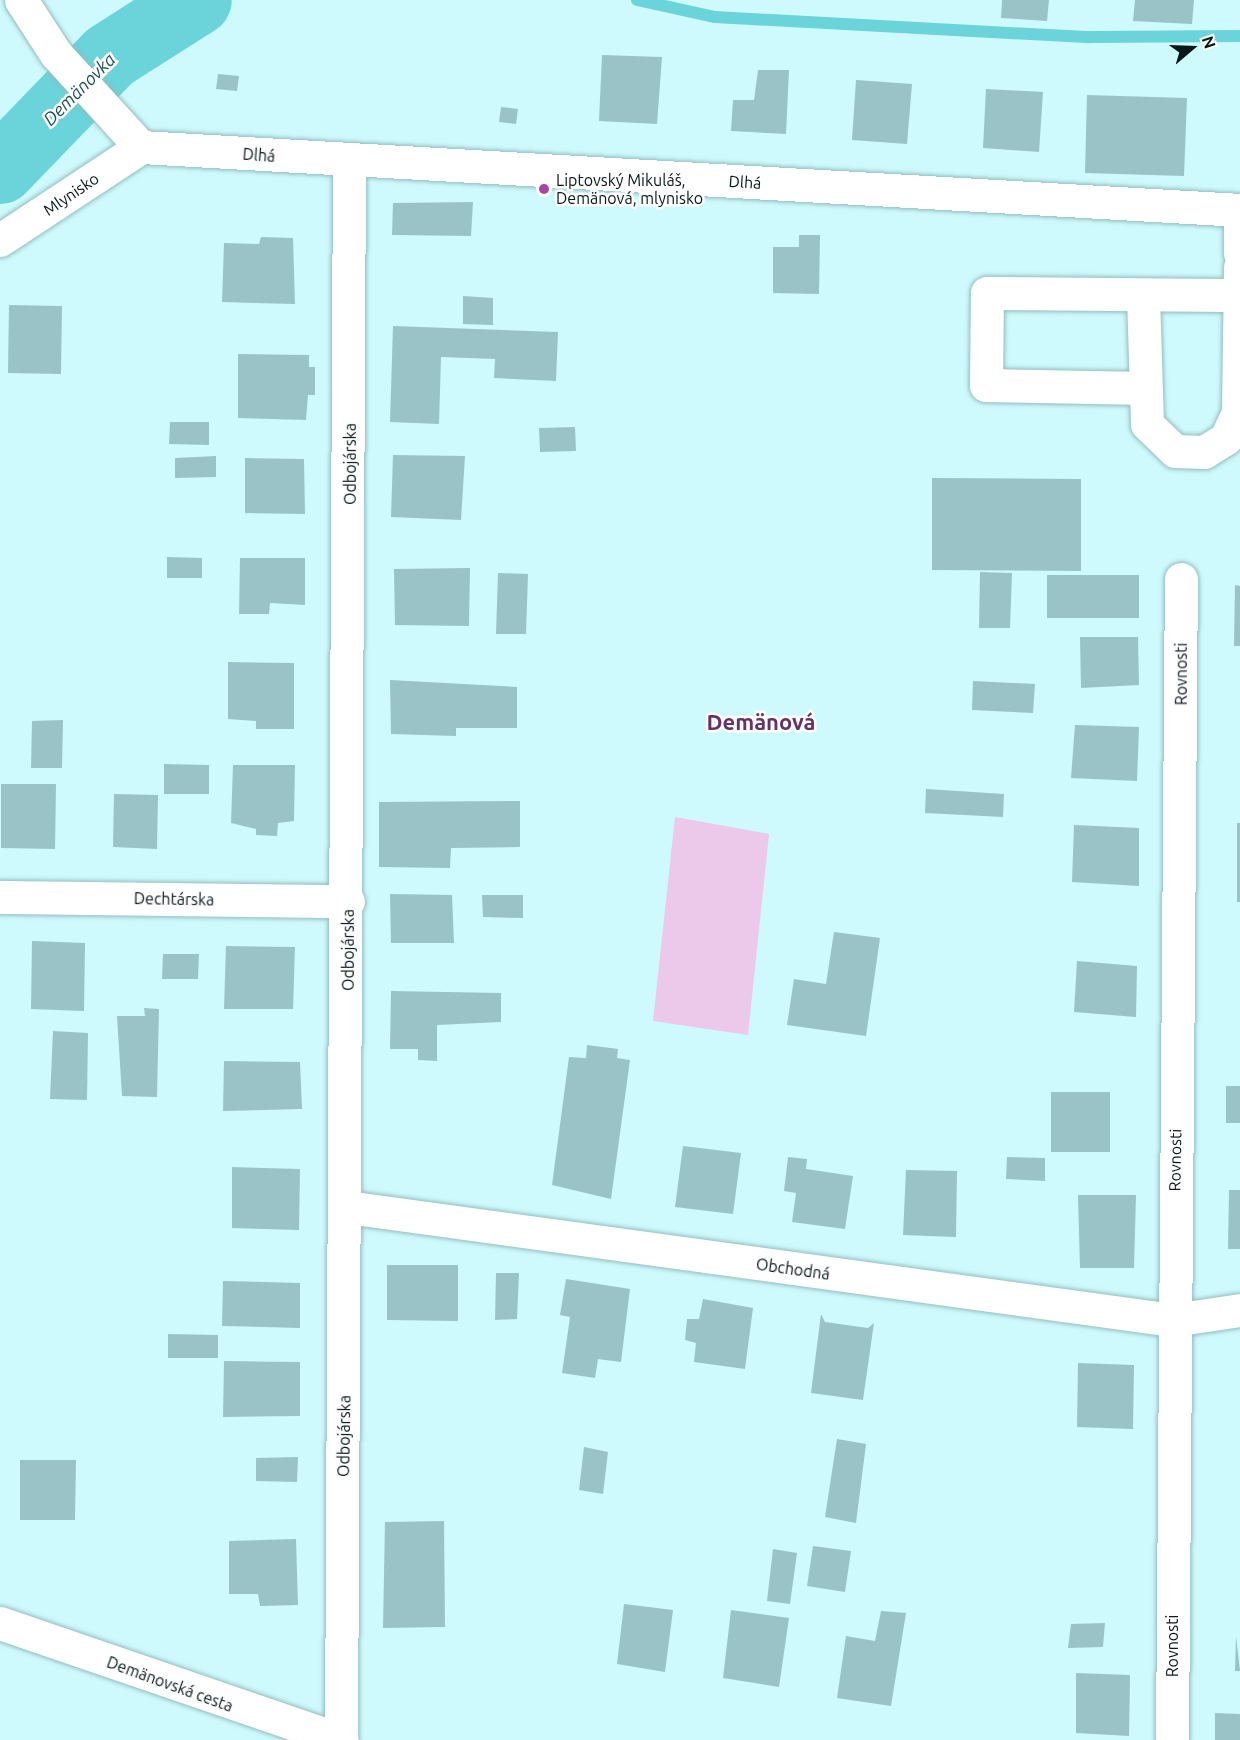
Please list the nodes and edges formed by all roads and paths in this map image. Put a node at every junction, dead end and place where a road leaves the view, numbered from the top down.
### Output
1 (21, 0) edge
2 (141, 147) junction
3 (349, 160) junction
4 (1240, 210) edge
5 (0, 240) edge
6 (1240, 253) edge
7 (1240, 267) edge
8 (1239, 295) edge
9 (1143, 296) junction
10 (1143, 388) junction
11 (1180, 579) dead end
12 (0, 897) edge
13 (348, 901) junction
14 (347, 1207) junction
15 (1240, 1310) edge
16 (1173, 1320) junction
17 (0, 1623) edge
18 (341, 1740) edge
19 (1172, 1740) edge

1 - 2 street
2 - 3 street, Dlhá
2 - 5 street, Mlynisko
3 - 4 street, Dlhá
3 - 13 street, Odbojárska
4 - 6 street
7 - 8 street
8 - 9 street
8 - 10 street
9 - 10 street
9 - 10 street
11 - 16 street, Rovnosti
12 - 13 street, Dechtárska
13 - 14 street, Odbojárska
14 - 16 street, Obchodná
14 - 18 street, Odbojárska
15 - 16 street, Obchodná
16 - 19 street, Rovnosti
17 - 18 street, Demänovská cesta

